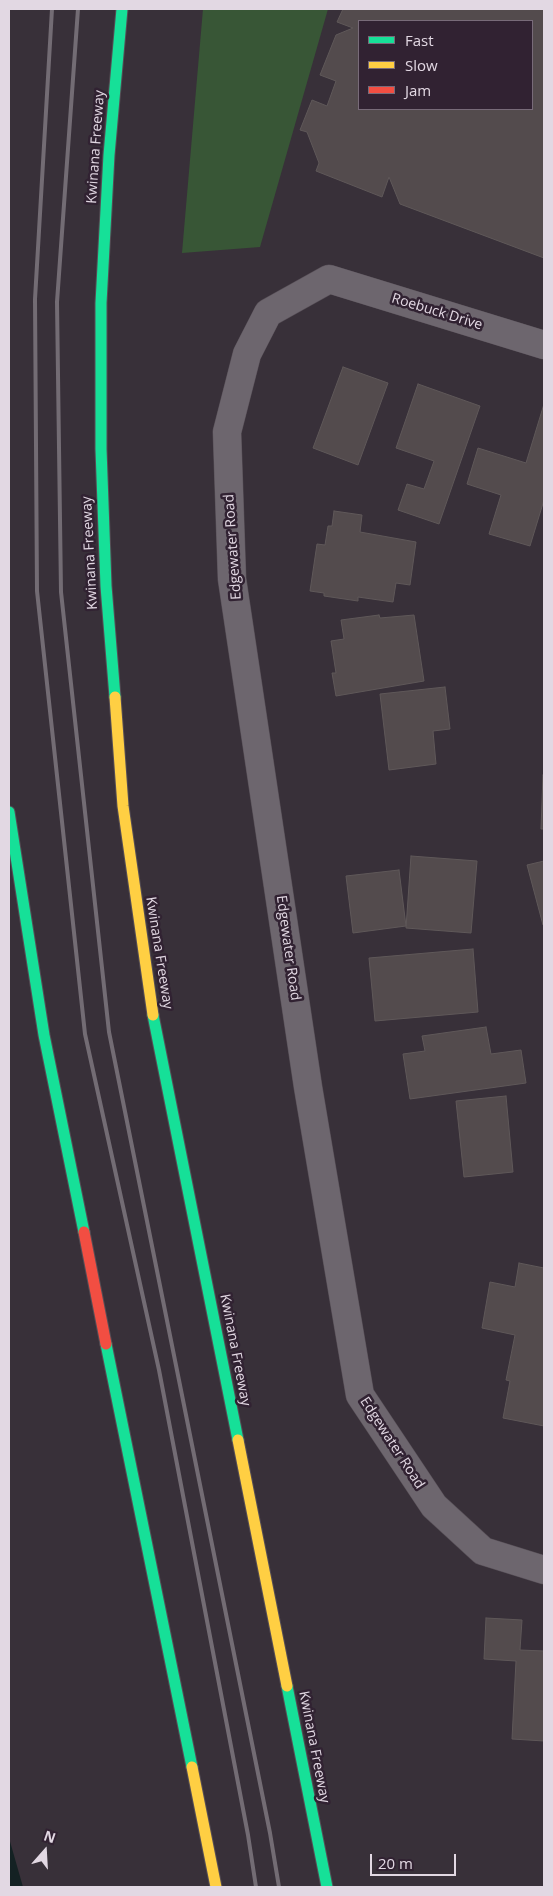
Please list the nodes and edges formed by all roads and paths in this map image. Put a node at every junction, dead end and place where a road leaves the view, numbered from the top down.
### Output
1 (122, 9) edge
2 (329, 279) joint
3 (544, 345) edge
4 (9, 812) edge
5 (544, 1570) edge
6 (216, 1887) edge
7 (327, 1887) edge

1 - 7 highway, Kwinana Freeway
2 - 3 street, Roebuck Drive
2 - 5 street, Edgewater Road
4 - 6 highway

